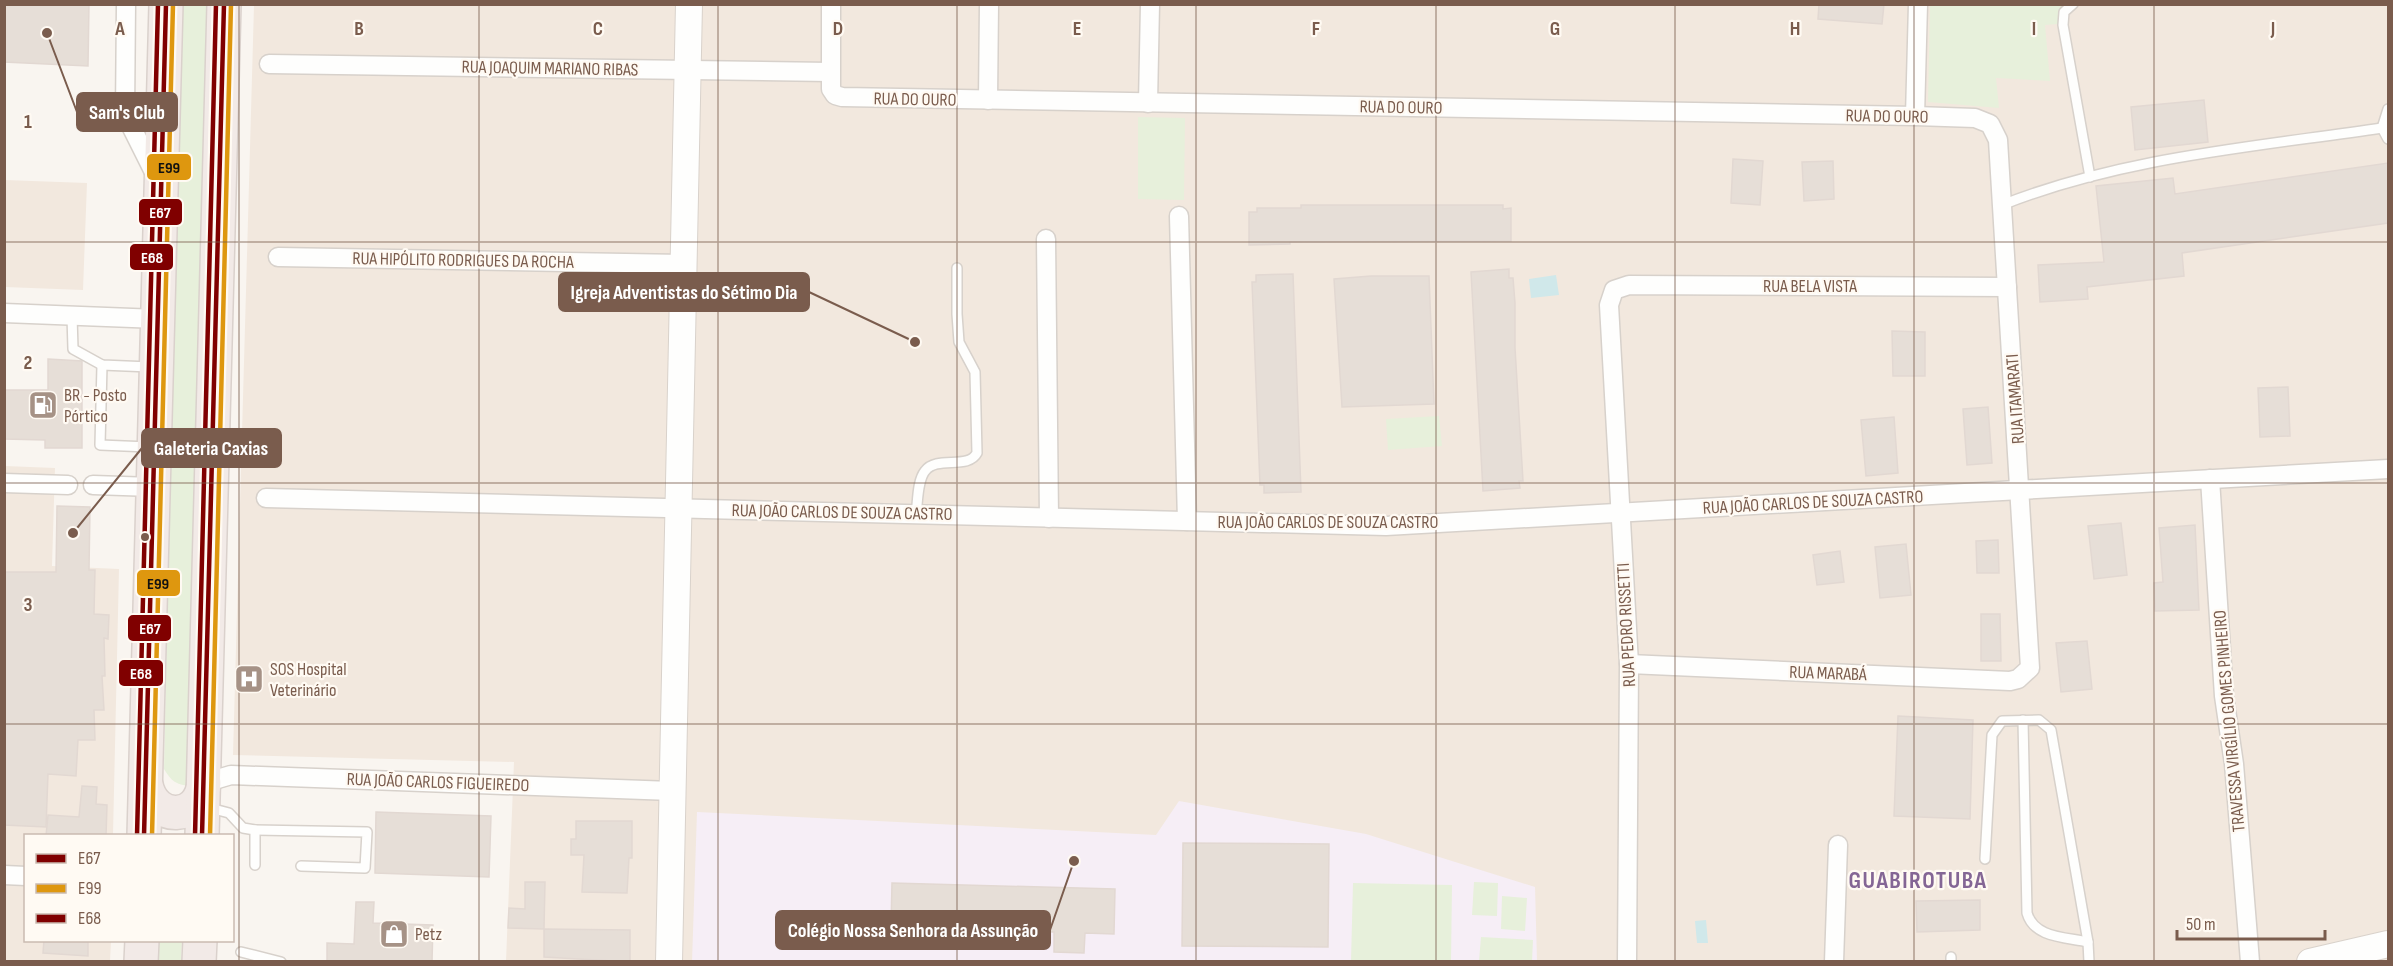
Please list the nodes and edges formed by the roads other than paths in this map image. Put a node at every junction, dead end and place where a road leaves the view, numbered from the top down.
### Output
1 (126, 4) edge
2 (166, 4) edge
3 (224, 4) edge
4 (689, 4) edge
5 (831, 4) edge
6 (989, 4) edge
7 (1150, 4) edge
8 (1918, 4) edge
9 (2073, 4) edge
10 (269, 64) dead end
11 (687, 70) junction
12 (830, 72) junction
13 (988, 100) junction
14 (1148, 103) junction
15 (2388, 109) edge
16 (1915, 116) junction
17 (1990, 124) joint
18 (2382, 128) junction
19 (2388, 139) edge
20 (2090, 177) junction
21 (161, 185) junction
22 (2002, 205) junction
23 (1179, 216) dead end
24 (1046, 239) dead end
25 (278, 257) dead end
26 (684, 264) junction
27 (957, 268) dead end
28 (2007, 287) junction
29 (1614, 290) joint
30 (4, 313) edge
31 (72, 316) junction
32 (158, 319) junction
33 (102, 365) junction
34 (156, 367) junction
35 (154, 447) junction
36 (2388, 469) edge
37 (2210, 479) junction
38 (4, 483) edge
39 (68, 485) dead end
40 (93, 485) dead end
41 (153, 487) junction
42 (2020, 490) junction
43 (266, 498) dead end
44 (679, 508) junction
45 (1621, 513) junction
46 (916, 514) junction
47 (1049, 518) junction
48 (1187, 521) junction
49 (1629, 664) junction
50 (2025, 674) joint
51 (2023, 720) junction
52 (146, 785) junction
53 (672, 791) junction
54 (203, 808) edge
55 (255, 830) junction
56 (144, 834) edge
57 (1838, 845) dead end
58 (1985, 859) dead end
59 (255, 865) dead end
60 (301, 866) dead end
61 (4, 875) edge
62 (24, 876) edge
63 (141, 942) edge
64 (200, 942) edge
65 (2088, 942) junction
66 (2388, 944) edge
67 (241, 952) dead end
68 (141, 962) edge
69 (199, 962) edge
70 (281, 962) edge
71 (669, 962) edge
72 (1627, 962) edge
73 (1834, 962) edge
74 (2089, 962) edge
75 (2250, 962) edge
76 (2310, 962) edge

1 - 21 street
2 - 21 highway
3 - 54 highway
4 - 11 street
5 - 12 street
6 - 13 street
7 - 14 street
8 - 16 street
9 - 20 lane
10 - 11 street, RUA JOAQUIM MARIANO RIBAS
11 - 12 street, RUA JOAQUIM MARIANO RIBAS
11 - 26 street
12 - 13 street, RUA DO OURO
13 - 14 street, RUA DO OURO
14 - 16 street, RUA DO OURO
15 - 18 lane
16 - 17 street, RUA DO OURO
17 - 22 street, RUA ITAMARATI
18 - 19 lane
18 - 20 lane
20 - 22 lane
21 - 32 highway
22 - 28 street, RUA ITAMARATI
23 - 48 street
24 - 47 street
25 - 26 street, RUA HIPÓLITO RODRIGUES DA ROCHA
26 - 44 street
27 - 46 lane
28 - 29 street, RUA BELA VISTA
28 - 42 street, RUA ITAMARATI
29 - 45 street, RUA PEDRO RISSETTI
30 - 31 street
31 - 32 street
31 - 33 lane
32 - 34 highway
33 - 34 lane
33 - 35 lane
34 - 35 highway
35 - 41 highway
36 - 37 street, RUA JOÃO CARLOS DE SOUZA CASTRO
37 - 42 street, RUA JOÃO CARLOS DE SOUZA CASTRO
37 - 75 street, TRAVESSA VIRGÍLIO GOMES PINHEIRO
38 - 39 street
40 - 41 street
41 - 52 highway
42 - 45 street, RUA JOÃO CARLOS DE SOUZA CASTRO
42 - 50 street, RUA ITAMARATI
43 - 44 street, RUA JOÃO CARLOS DE SOUZA CASTRO
44 - 46 street, RUA JOÃO CARLOS DE SOUZA CASTRO
44 - 53 street
45 - 48 street, RUA JOÃO CARLOS DE SOUZA CASTRO
45 - 49 street, RUA PEDRO RISSETTI
46 - 47 street, RUA JOÃO CARLOS DE SOUZA CASTRO
47 - 48 street, RUA JOÃO CARLOS DE SOUZA CASTRO
49 - 50 street, RUA MARABÁ
49 - 72 street, RUA PEDRO RISSETTI
51 - 58 lane
51 - 65 lane
51 - 65 lane
52 - 54 highway
52 - 56 highway
53 - 54 street, RUA JOÃO CARLOS FIGUEIREDO
53 - 71 street
54 - 55 lane
55 - 59 lane
55 - 60 lane
57 - 73 street
61 - 62 street
63 - 68 highway
64 - 69 highway
65 - 74 lane
66 - 76 street
67 - 70 lane

